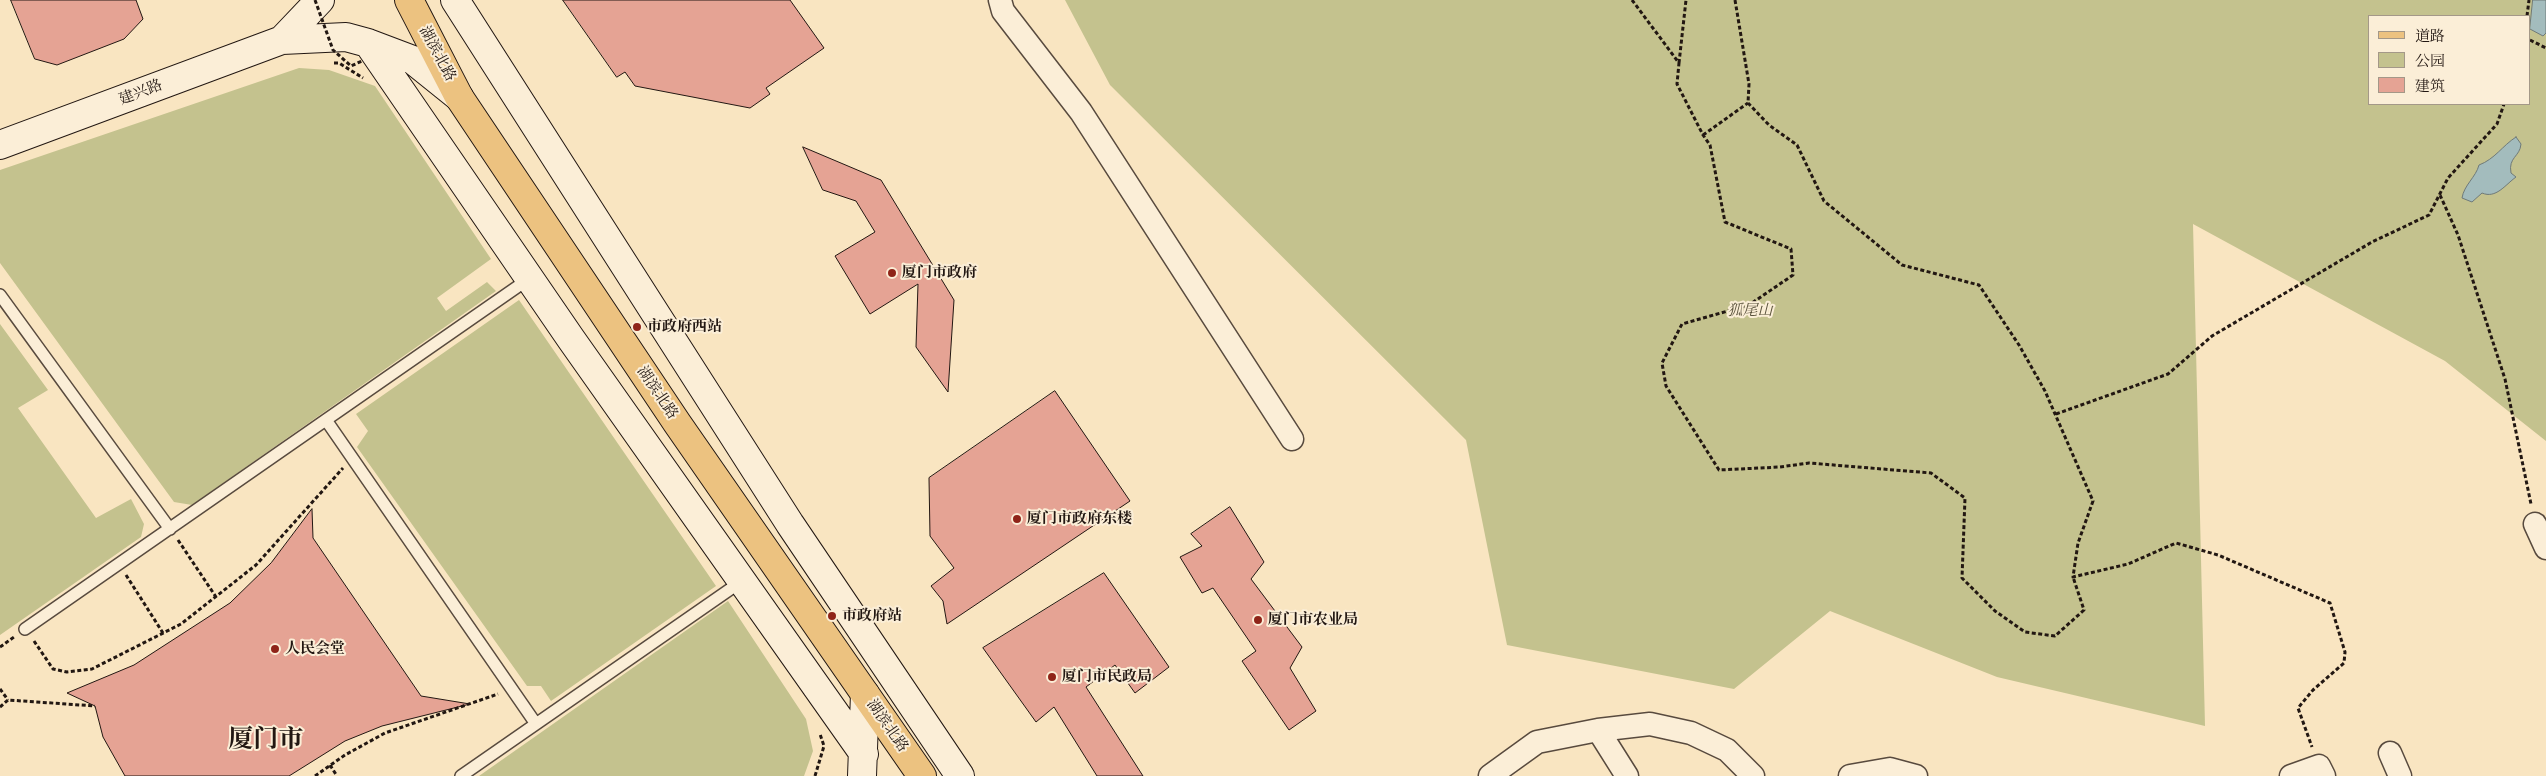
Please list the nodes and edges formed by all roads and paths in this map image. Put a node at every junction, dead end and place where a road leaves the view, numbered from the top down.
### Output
1 (315, 0) edge
2 (320, 0) edge
3 (409, 0) edge
4 (455, 0) edge
5 (1000, 0) edge
6 (1632, 0) edge
7 (1686, 0) edge
8 (1735, 0) edge
9 (2529, 0) edge
10 (2527, 15) edge
11 (282, 40) junction
12 (2531, 40) edge
13 (2546, 48) edge
14 (365, 52) junction
15 (1679, 63) junction
16 (459, 97) junction
17 (1748, 103) junction
18 (2504, 105) edge
19 (1703, 134) junction
20 (0, 146) edge
21 (2439, 194) junction
22 (530, 278) junction
23 (0, 295) edge
24 (2056, 414) junction
25 (326, 420) junction
26 (1292, 439) dead end
27 (352, 458) junction
28 (2535, 524) joint
29 (170, 529) junction
30 (2546, 548) edge
31 (119, 564) junction
32 (2073, 577) junction
33 (742, 581) junction
34 (216, 597) junction
35 (25, 629) joint
36 (163, 633) junction
37 (0, 689) edge
38 (512, 690) junction
39 (865, 694) junction
40 (8, 700) junction
41 (95, 706) dead end
42 (0, 707) edge
43 (536, 724) junction
44 (1598, 730) junction
45 (2390, 752) dead end
46 (863, 765) edge
47 (330, 766) junction
48 (2322, 771) edge
49 (315, 776) edge
50 (337, 776) edge
51 (461, 776) edge
52 (922, 776) edge
53 (960, 776) edge
54 (1490, 776) edge
55 (1627, 776) edge
56 (1753, 776) edge
57 (1850, 776) edge
58 (1916, 776) edge
59 (2291, 776) edge
60 (2400, 776) edge

1 - 14 path, bridge
2 - 11 street, 建兴路
3 - 16 main road, 湖滨北路
4 - 53 street
5 - 26 street
6 - 15 path
7 - 15 path
8 - 17 path
9 - 10 path
11 - 14 street, 建兴路
11 - 20 street, 建兴路
12 - 13 path
14 - 16 street, 建兴路
14 - 22 street
15 - 19 path
16 - 39 main road, 湖滨北路
17 - 19 path
17 - 24 path
18 - 21 path
19 - 32 path
21 - 24 path
21 - 28 path
22 - 25 lane
22 - 33 street
23 - 29 lane
24 - 32 path
25 - 27 lane
25 - 29 lane
27 - 34 path
27 - 38 lane
28 - 30 street
29 - 31 lane
29 - 34 path
31 - 35 lane
31 - 36 path
32 - 48 path
33 - 43 lane
33 - 46 street
34 - 36 path
35 - 36 path
37 - 40 path
38 - 43 lane
38 - 47 path
39 - 46 street
39 - 52 main road, 湖滨北路
40 - 41 path
40 - 42 path
43 - 51 lane
44 - 54 street
44 - 55 street
44 - 56 street
45 - 60 street
47 - 49 path
47 - 50 path
48 - 59 street
57 - 58 street

